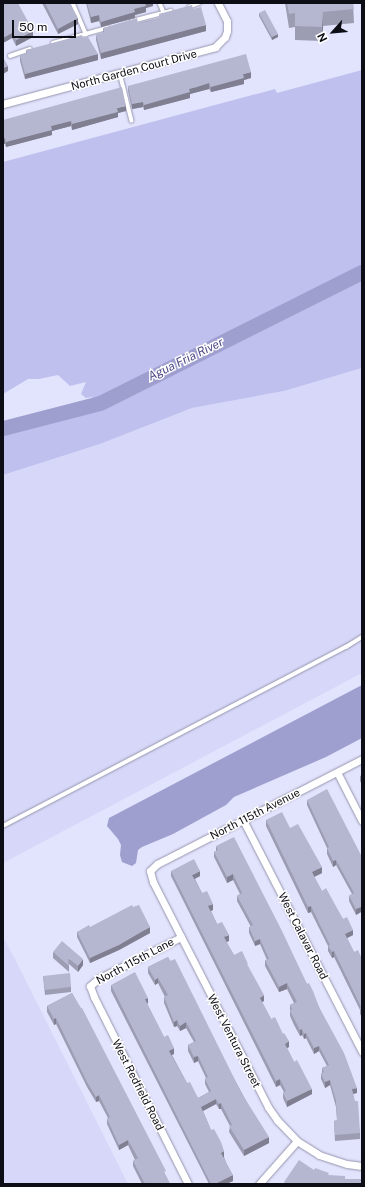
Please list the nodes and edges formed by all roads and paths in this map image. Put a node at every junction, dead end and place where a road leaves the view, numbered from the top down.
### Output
1 (73, 3) edge
2 (160, 3) edge
3 (199, 3) edge
4 (218, 3) edge
5 (183, 8) edge
6 (177, 10) edge
7 (164, 13) junction
8 (128, 22) edge
9 (114, 26) edge
10 (86, 34) junction
11 (50, 44) edge
12 (37, 47) edge
13 (10, 56) dead end
14 (120, 73) junction
15 (3, 104) edge
16 (132, 121) dead end
17 (362, 637) edge
18 (362, 759) edge
19 (337, 772) junction
20 (242, 820) junction
21 (362, 821) edge
22 (3, 826) edge
23 (150, 871) joint
24 (181, 937) junction
25 (90, 986) joint
26 (362, 1052) edge
27 (297, 1141) junction
28 (362, 1166) edge
29 (188, 1184) edge
30 (259, 1184) edge

1 - 10 lane
2 - 7 lane
3 - 5 lane
4 - 14 street, North Garden Court Drive
6 - 7 lane
7 - 8 lane
9 - 10 lane
10 - 11 lane
12 - 13 lane
14 - 15 street, North Garden Court Drive
14 - 16 lane
17 - 22 lane
18 - 19 street, North 115th Avenue
19 - 20 street, North 115th Avenue
19 - 21 street
20 - 23 street, North 115th Avenue
20 - 26 street, West Calavar Road
23 - 24 street, West Ventura Street
24 - 25 street, North 115th Lane
24 - 27 street, West Ventura Street
25 - 29 street, West Redfield Road
27 - 28 street, West Ventura Street
27 - 30 street

